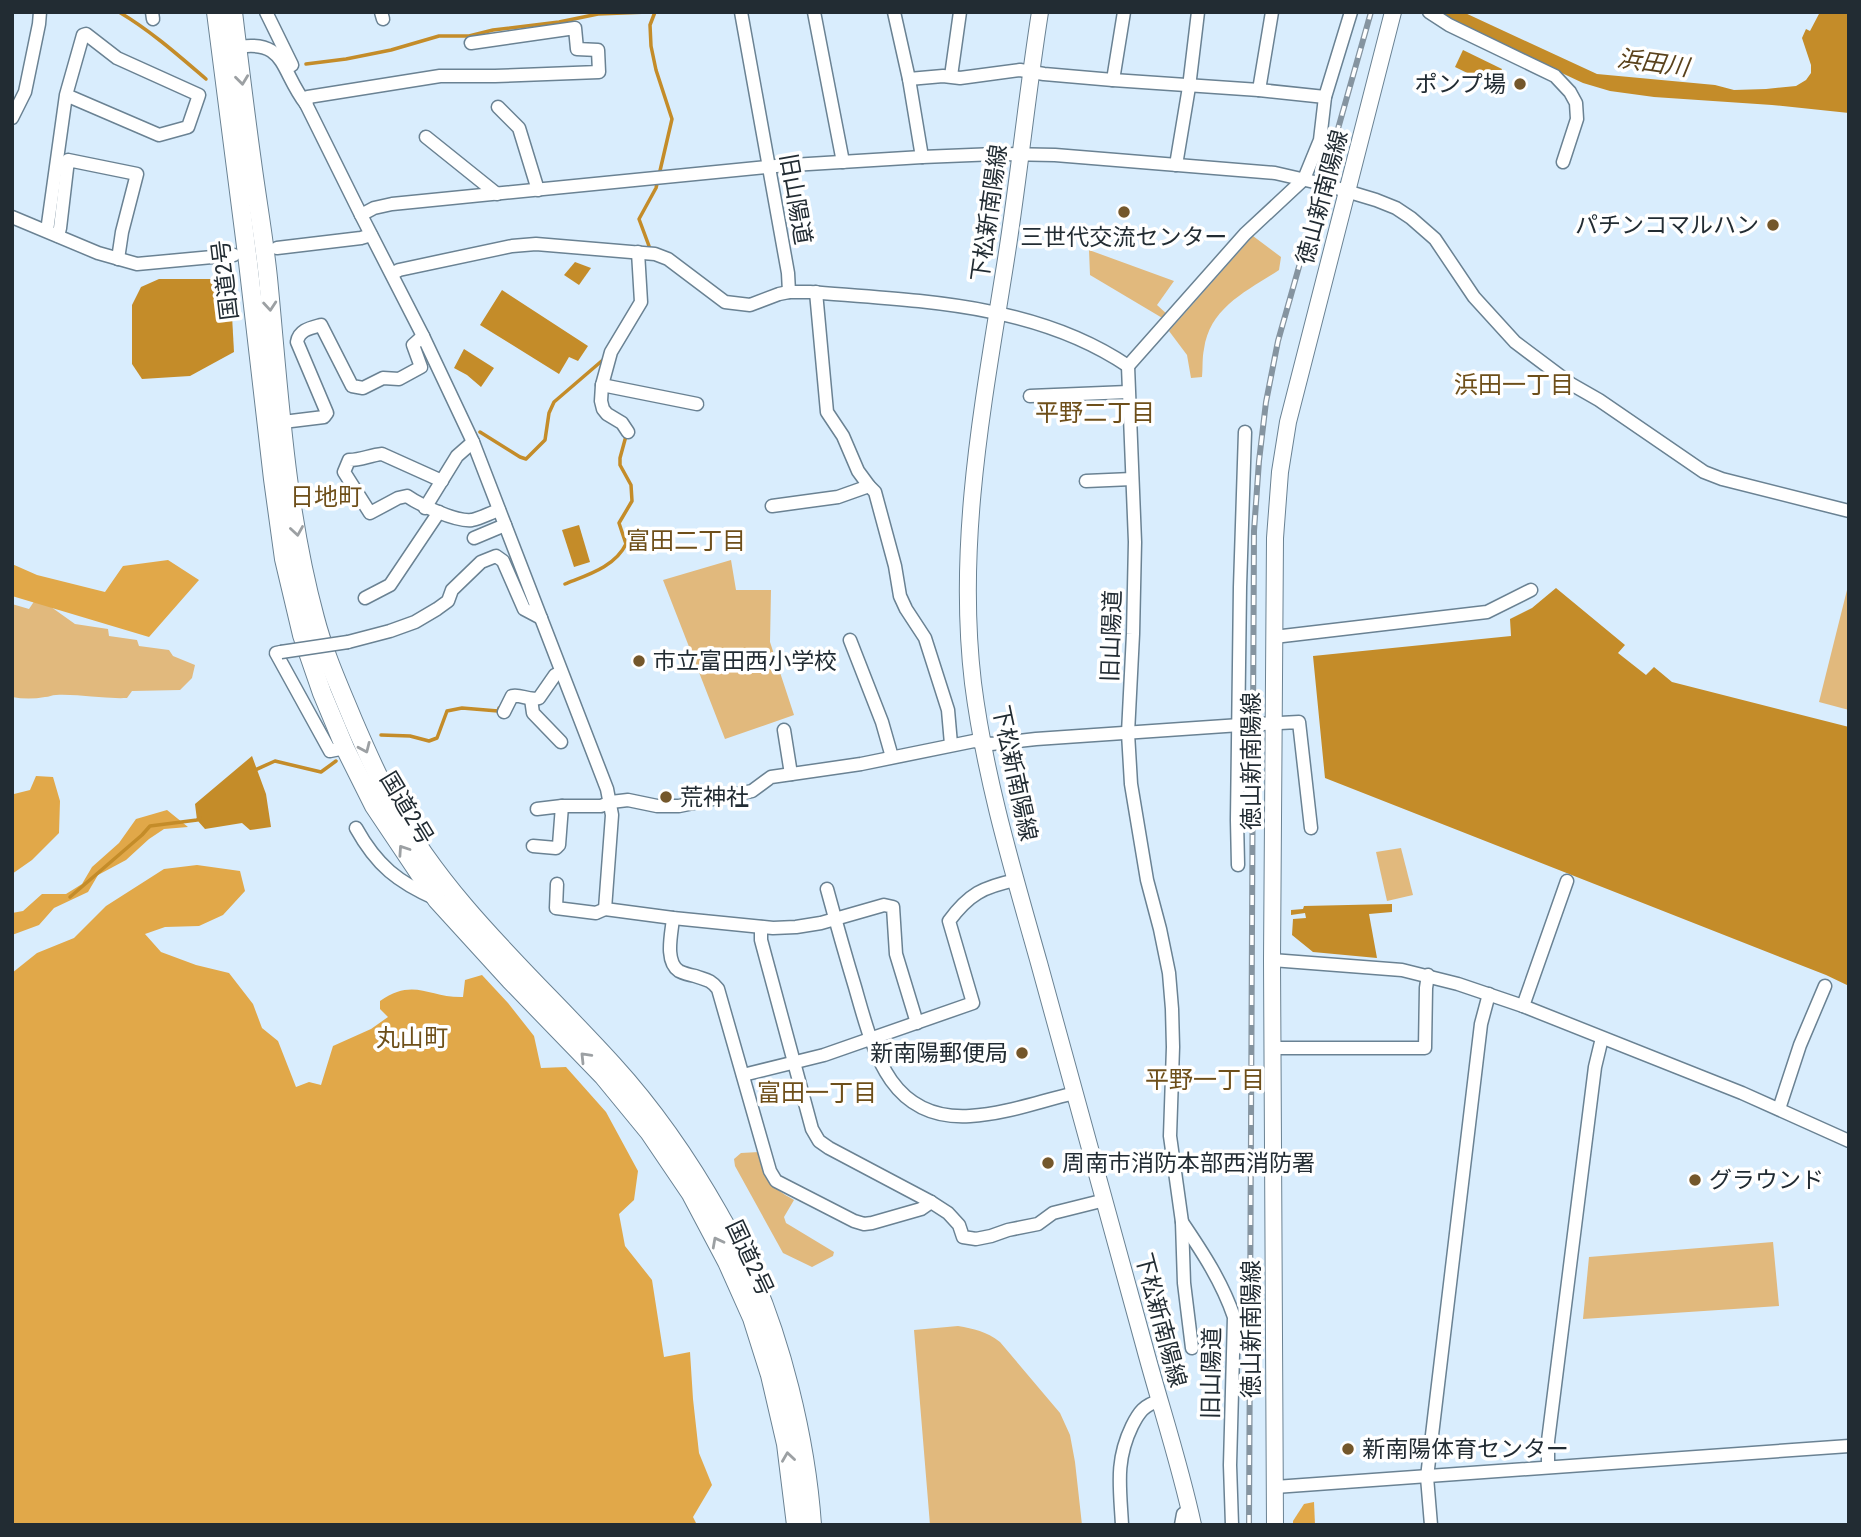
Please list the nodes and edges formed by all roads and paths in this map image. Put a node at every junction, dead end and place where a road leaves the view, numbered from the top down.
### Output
1 (40, 12) edge
2 (216, 12) edge
3 (233, 12) edge
4 (266, 12) edge
5 (741, 12) edge
6 (814, 12) edge
7 (894, 12) edge
8 (960, 12) edge
9 (1040, 12) edge
10 (1124, 12) edge
11 (1198, 12) edge
12 (1272, 12) edge
13 (1351, 12) edge
14 (1393, 12) edge
15 (1429, 12) edge
16 (471, 43) dead end
17 (229, 48) junction
18 (1030, 72) junction
19 (951, 76) junction
20 (909, 79) junction
21 (1113, 80) junction
22 (1189, 87) junction
23 (1259, 90) junction
24 (66, 95) junction
25 (1325, 97) junction
26 (307, 101) junction
27 (498, 107) dead end
28 (12, 118) edge
29 (426, 137) dead end
30 (1021, 155) junction
31 (922, 157) junction
32 (843, 162) junction
33 (1563, 162) dead end
34 (1176, 165) junction
35 (769, 167) junction
36 (1304, 179) junction
37 (538, 190) junction
38 (1347, 191) junction
39 (496, 194) junction
40 (361, 215) junction
41 (12, 217) edge
42 (52, 234) junction
43 (371, 235) junction
44 (277, 248) dead end
45 (638, 252) junction
46 (234, 255) dead end
47 (118, 259) junction
48 (392, 274) junction
49 (789, 292) junction
50 (816, 292) junction
51 (997, 313) junction
52 (423, 336) junction
53 (1128, 366) junction
54 (602, 384) junction
55 (1128, 392) junction
56 (1030, 396) dead end
57 (697, 404) dead end
58 (283, 422) junction
59 (628, 432) dead end
60 (1245, 432) dead end
61 (473, 442) junction
62 (1132, 479) junction
63 (442, 481) junction
64 (1086, 481) dead end
65 (869, 486) junction
66 (772, 506) dead end
67 (425, 508) junction
68 (499, 510) junction
69 (1849, 511) edge
70 (439, 512) junction
71 (505, 525) junction
72 (474, 538) dead end
73 (1531, 590) dead end
74 (365, 598) dead end
75 (541, 618) junction
76 (1275, 637) junction
77 (850, 640) dead end
78 (561, 673) junction
79 (531, 699) junction
80 (504, 712) dead end
81 (1240, 724) junction
82 (1275, 724) junction
83 (783, 730) dead end
84 (1128, 733) junction
85 (561, 742) dead end
86 (983, 743) junction
87 (951, 744) junction
88 (345, 748) junction
89 (892, 757) junction
90 (791, 774) junction
91 (611, 802) junction
92 (562, 806) junction
93 (537, 809) dead end
94 (356, 828) dead end
95 (1311, 828) dead end
96 (533, 846) dead end
97 (1238, 865) dead end
98 (1016, 880) junction
99 (1567, 881) dead end
100 (557, 884) dead end
101 (827, 889) dead end
102 (437, 900) junction
103 (605, 909) junction
104 (673, 918) junction
105 (835, 919) junction
106 (761, 927) junction
107 (1272, 960) junction
108 (1428, 975) junction
109 (1825, 986) dead end
110 (1489, 994) junction
111 (1523, 1006) junction
112 (917, 1023) junction
113 (869, 1038) junction
114 (1602, 1038) junction
115 (1274, 1048) junction
116 (794, 1062) junction
117 (743, 1075) junction
118 (1075, 1093) junction
119 (1779, 1109) junction
120 (1849, 1141) edge
121 (1105, 1200) junction
122 (931, 1202) junction
123 (1182, 1222) junction
124 (1192, 1348) dead end
125 (1159, 1401) junction
126 (1849, 1446) edge
127 (1548, 1467) junction
128 (1427, 1477) junction
129 (1275, 1487) junction
130 (1191, 1517) edge
131 (796, 1525) edge
132 (812, 1525) edge
133 (1122, 1525) edge
134 (1181, 1525) edge
135 (1232, 1525) edge
136 (1275, 1525) edge
137 (1431, 1525) edge

1 - 28 street
2 - 17 highway, 国道2号
3 - 17 highway, 国道2号
4 - 26 street
5 - 35 street, 旧山陽道
6 - 32 street
7 - 20 street
8 - 19 street
9 - 18 main road, 下松新南陽線
10 - 21 street
11 - 22 street
12 - 23 street
13 - 25 street
14 - 38 main road, 徳山新南陽線
15 - 33 street
16 - 26 street
17 - 26 street
17 -> 58 highway, 国道2号
17 - 88 highway, 国道2号
18 - 19 street
18 - 21 street
18 - 30 main road, 下松新南陽線
19 - 20 street
20 - 31 street
21 - 22 street
22 - 23 street
22 - 34 street
23 - 25 street
24 - 24 street
24 - 42 street
25 - 36 street
26 - 40 street
27 - 37 street
29 - 39 street
30 - 31 street
30 - 34 street
30 - 51 main road, 下松新南陽線
31 - 32 street
32 - 35 street
34 - 36 street
35 - 37 street
35 - 49 street, 旧山陽道
36 - 38 street
36 - 53 street
37 - 39 street
38 - 69 street
38 - 76 main road, 徳山新南陽線
39 - 40 street
40 - 43 street
41 - 42 street
42 - 47 street
42 - 47 street
43 - 44 street
43 - 48 street
45 - 48 street
45 - 49 street
45 - 54 street
46 - 47 street
48 - 52 street
49 - 50 street
50 - 51 street
50 - 65 street
51 - 53 street
51 - 86 main road, 下松新南陽線
52 - 58 street
52 - 61 street
53 - 55 street, 旧山陽道
54 - 57 street
54 - 59 street
55 - 56 street
55 - 62 street, 旧山陽道
58 -> 132 highway, 国道2号
60 - 81 street
61 - 63 street
61 - 68 street
62 - 64 street
62 - 84 street, 旧山陽道
63 - 67 street
63 - 67 street
65 - 66 street
65 - 87 street
67 - 70 street
68 - 70 street
68 - 71 street
70 - 74 street
71 - 72 street
71 - 75 street
73 - 76 street
75 - 78 street
75 - 88 street, bridge
76 - 82 main road, 徳山新南陽線
77 - 89 street
78 - 79 street
78 - 91 street
79 - 80 street
79 - 85 street
81 - 82 street
81 - 84 street
81 - 97 street
82 - 95 street
82 - 107 main road, 徳山新南陽線
83 - 90 street
84 - 86 street
84 - 123 street, 旧山陽道
86 - 87 street
86 - 98 main road, 下松新南陽線
87 - 89 street
102 -> 88 highway, 国道2号
89 - 90 street
90 - 91 street
91 - 92 street
91 - 103 street
92 - 93 street
92 - 96 street
94 - 102 street
98 - 112 street
98 - 118 main road, 下松新南陽線
99 - 111 street
100 - 103 street
101 - 105 street
131 -> 102 highway, 国道2号
103 - 104 street
104 - 106 street
104 - 117 street
105 - 106 street
105 - 112 street
105 - 113 street
106 - 116 street
107 - 108 street
107 - 115 main road, 徳山新南陽線
108 - 110 street
108 - 115 street
109 - 119 street
110 - 111 street
110 - 128 street
111 - 114 street
112 - 113 street
113 - 116 street
113 - 118 street
114 - 119 street
114 - 127 street
115 - 129 main road, 徳山新南陽線
116 - 117 street
116 - 122 street
117 - 122 street
118 - 121 main road, 下松新南陽線
119 - 120 street
121 - 122 street
121 - 125 main road, 下松新南陽線
123 - 124 street
123 - 135 street, 旧山陽道
125 - 130 main road, 下松新南陽線
125 - 133 street
126 - 127 street
127 - 128 street
128 - 129 street
128 - 137 street
129 - 136 main road, 徳山新南陽線
130 - 134 street

